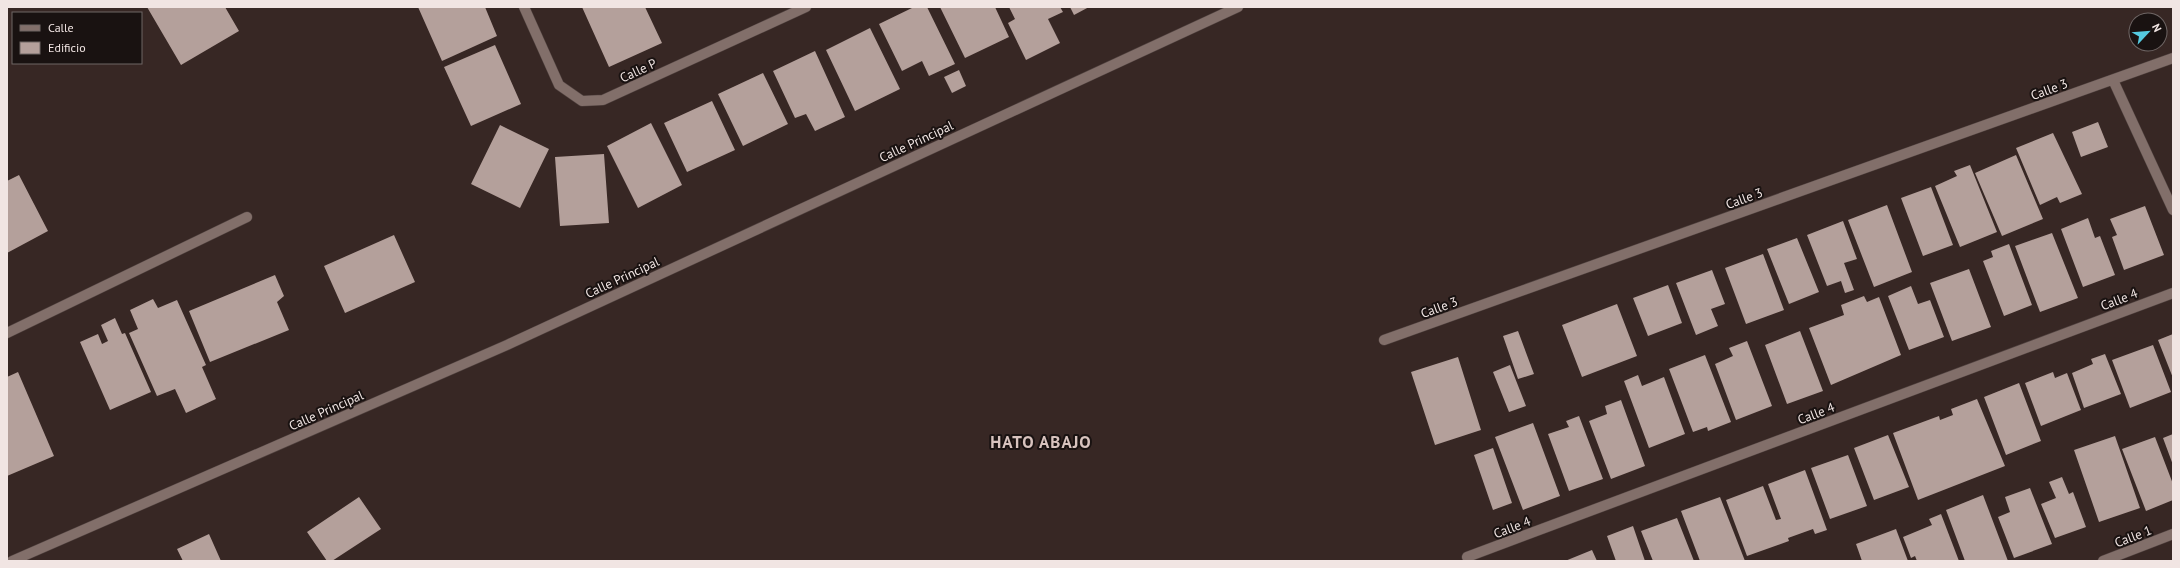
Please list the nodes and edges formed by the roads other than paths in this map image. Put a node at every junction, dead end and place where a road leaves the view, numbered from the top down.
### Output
1 (524, 7) edge
2 (806, 7) edge
3 (1238, 7) edge
4 (2173, 58) edge
5 (2113, 80) junction
6 (2173, 210) edge
7 (247, 217) dead end
8 (2173, 293) edge
9 (7, 333) edge
10 (1384, 340) dead end
11 (2173, 534) edge
12 (1467, 557) dead end
13 (12, 561) edge
14 (2103, 561) edge

1 - 2 street, Calle P
3 - 13 street, Calle Principal
4 - 5 street, Calle 3
5 - 6 street
5 - 10 street, Calle 3
7 - 9 street
8 - 12 street, Calle 4
11 - 14 street, Calle 1

